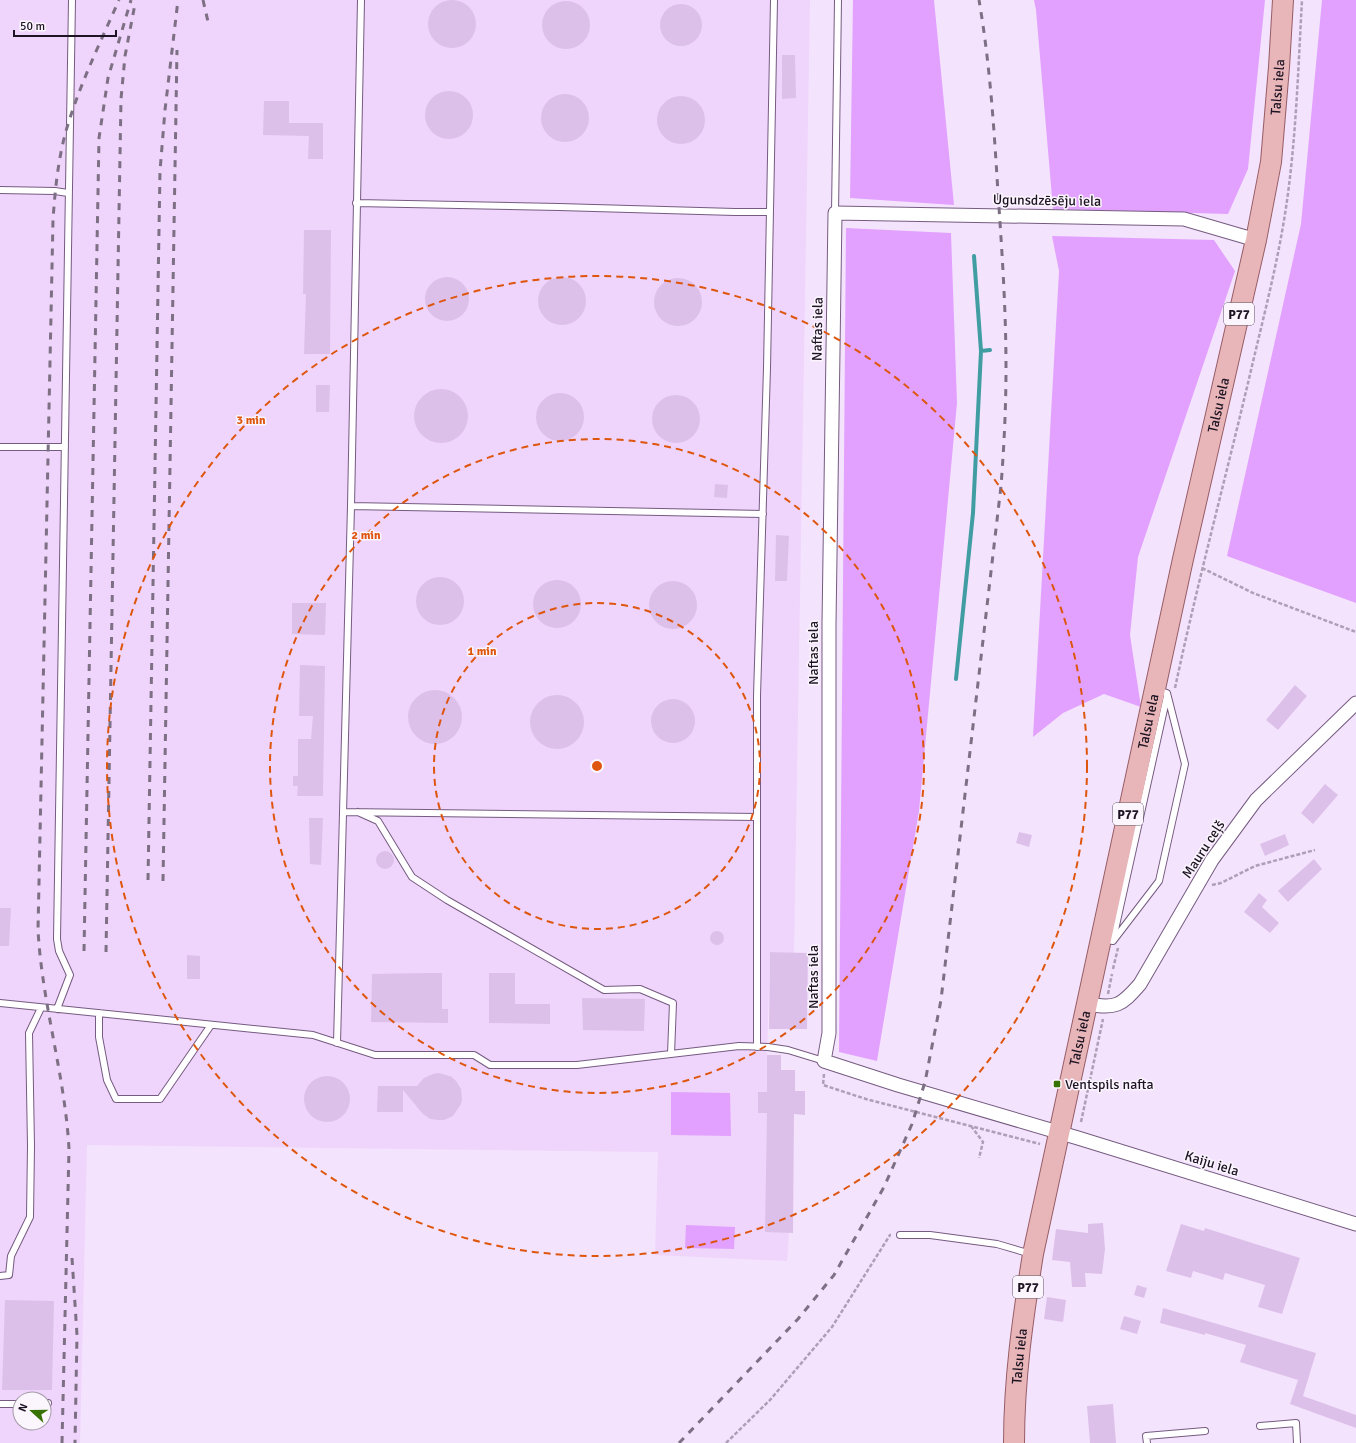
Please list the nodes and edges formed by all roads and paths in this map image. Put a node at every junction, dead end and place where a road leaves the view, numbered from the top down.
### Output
1 (72, 0) edge
2 (361, 0) edge
3 (774, 0) edge
4 (838, 0) edge
5 (1282, 0) edge
6 (1302, 0) edge
7 (0, 190) edge
8 (68, 193) junction
9 (356, 203) junction
10 (770, 212) junction
11 (835, 213) junction
12 (1256, 240) junction
13 (0, 447) edge
14 (65, 447) junction
15 (351, 506) junction
16 (763, 514) junction
17 (1183, 559) junction
18 (1202, 568) junction
19 (1356, 632) edge
20 (1162, 691) junction
21 (1356, 703) edge
22 (1171, 708) junction
23 (343, 812) junction
24 (358, 812) junction
25 (757, 817) junction
26 (1314, 850) dead end
27 (1196, 889) junction
28 (1122, 930) junction
29 (1107, 939) junction
30 (0, 1003) edge
31 (1096, 1005) junction
32 (41, 1008) junction
33 (57, 1009) junction
34 (99, 1014) junction
35 (211, 1025) junction
36 (337, 1043) junction
37 (757, 1047) junction
38 (672, 1054) junction
39 (824, 1061) junction
40 (1081, 1122) dead end
41 (971, 1126) junction
42 (1059, 1133) junction
43 (1040, 1144) dead end
44 (979, 1158) dead end
45 (1356, 1224) edge
46 (900, 1235) joint
47 (1033, 1254) junction
48 (0, 1276) edge
49 (0, 1404) edge
50 (12, 1404) edge
51 (1260, 1426) dead end
52 (1205, 1431) dead end
53 (726, 1443) edge
54 (1014, 1443) edge
55 (1147, 1443) edge
56 (1297, 1443) edge

1 - 8 lane
2 - 9 lane
3 - 10 lane
4 - 11 lane, Naftas iela
5 - 12 main road, Talsu iela / P77
6 - 18 path
7 - 8 lane
8 - 14 lane
9 - 10 lane
9 - 15 lane
10 - 16 lane
11 - 12 street, Ugunsdzēsēju iela
11 - 39 street, Naftas iela
12 - 17 main road, Talsu iela / P77
13 - 14 lane
14 - 33 lane
15 - 16 lane
15 - 23 lane
16 - 25 lane
17 - 18 path
17 - 20 main road, Talsu iela / P77
18 - 19 path
18 - 22 path
20 - 22 lane
20 - 29 main road, Talsu iela / P77
21 - 27 street, Mauru ceļš
22 - 28 lane
23 - 24 lane
23 - 36 lane
24 - 25 lane
24 - 38 lane
25 - 37 lane
26 - 27 path
27 - 31 street, Mauru ceļš
28 - 29 lane
28 - 31 path
29 - 31 main road, Talsu iela / P77
30 - 32 lane
31 - 40 path
31 - 42 main road, Talsu iela / P77
32 - 33 lane
32 - 48 lane
33 - 34 lane
34 - 35 lane
34 - 35 lane
35 - 36 lane
36 - 38 lane
37 - 38 lane
37 - 39 lane
39 - 41 path
39 - 42 street
41 - 43 path
41 - 44 path
42 - 45 street, Kaiju iela
42 - 47 main road, Talsu iela / P77
46 - 47 lane
46 - 53 path
47 - 54 main road, Talsu iela / P77
49 - 50 lane
51 - 56 lane
52 - 55 lane

